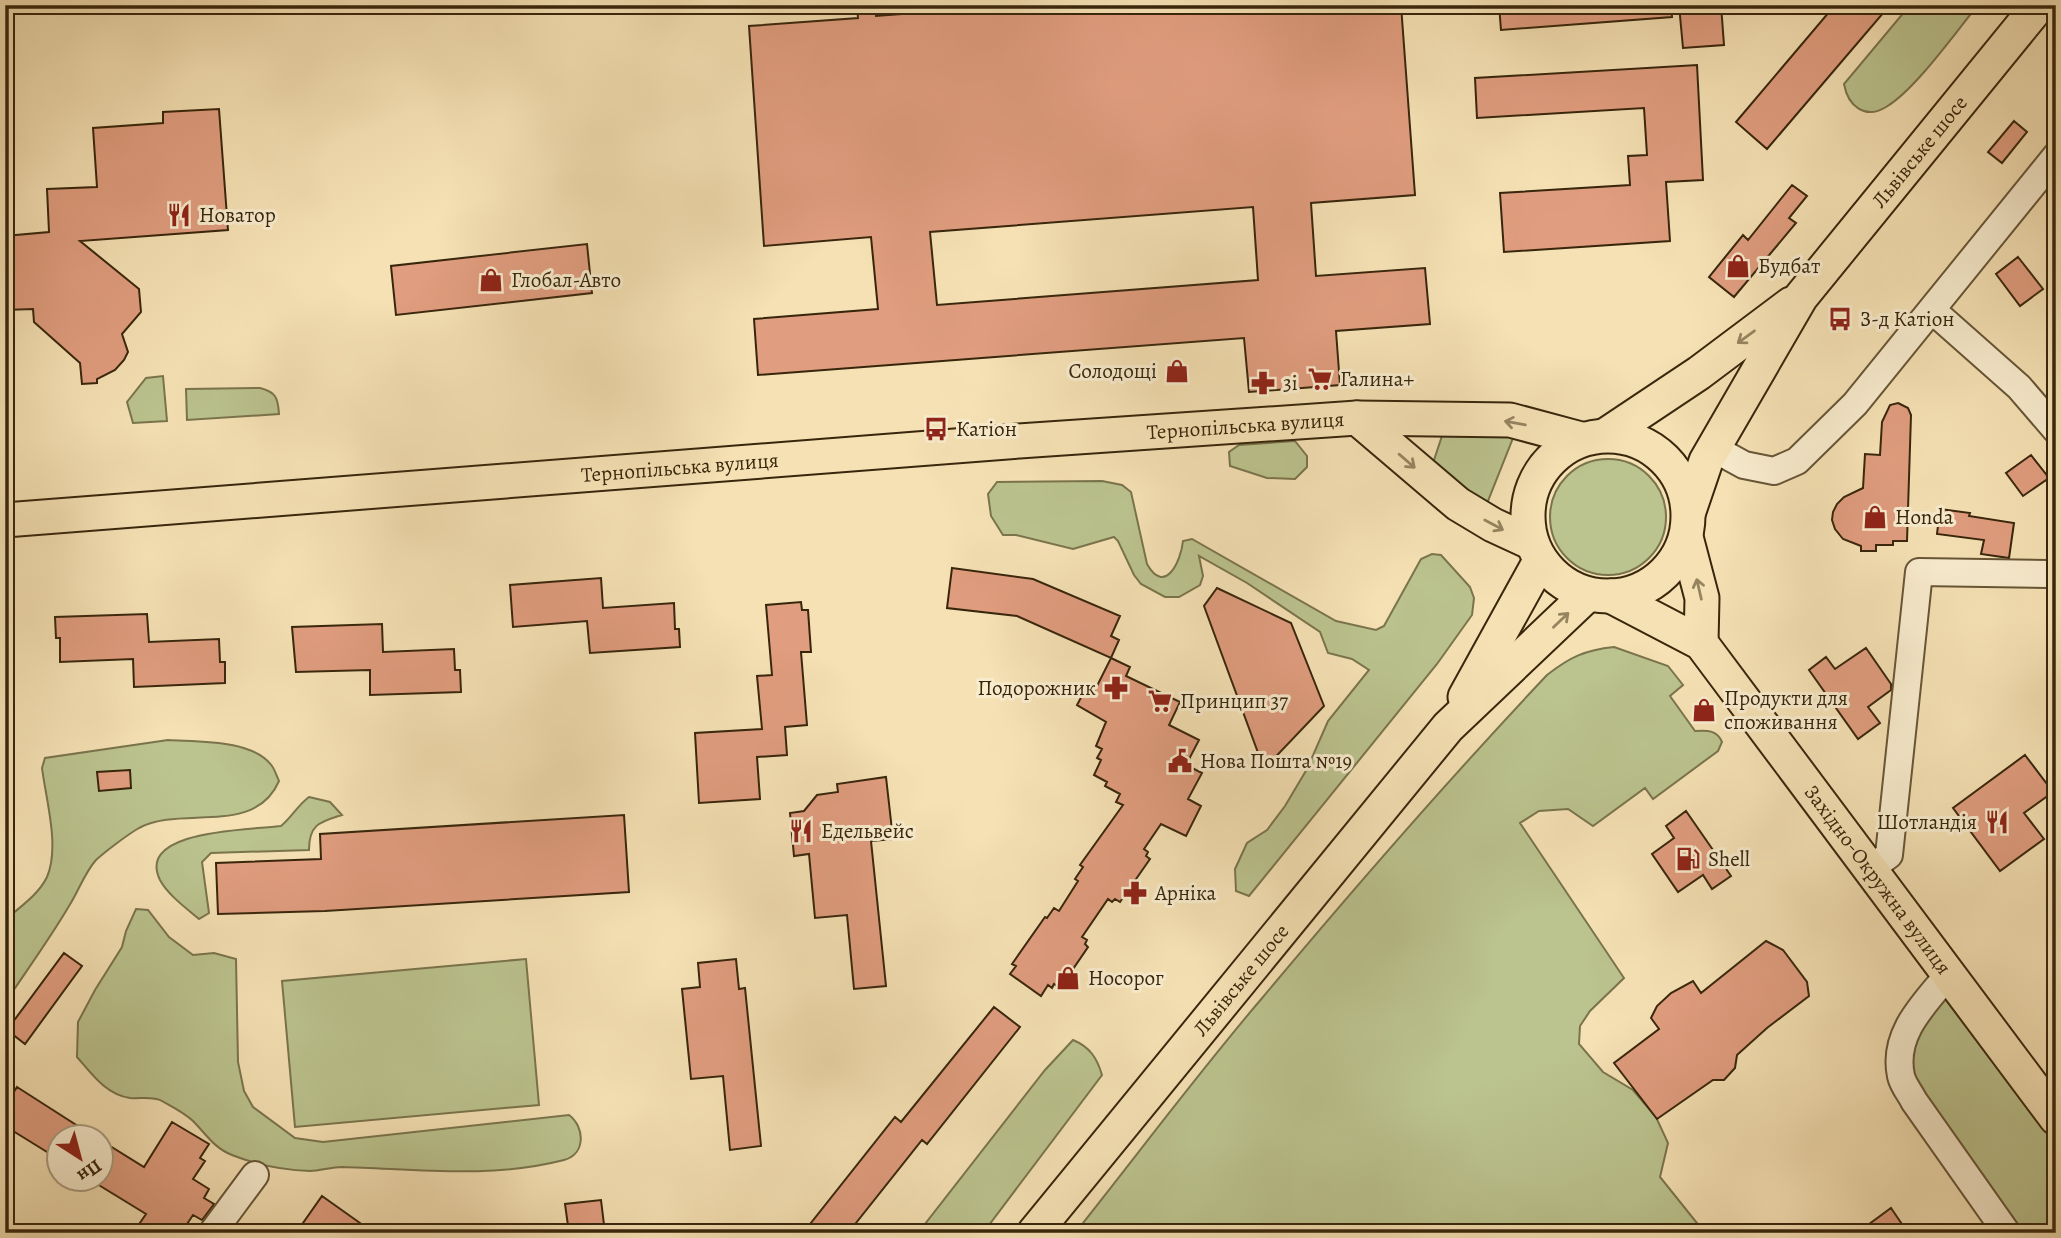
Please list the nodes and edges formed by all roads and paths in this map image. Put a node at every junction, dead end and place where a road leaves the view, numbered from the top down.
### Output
1 (2039, 5) edge
2 (2056, 156) edge
3 (1801, 296) junction
4 (1932, 310) junction
5 (1357, 418) junction
6 (2056, 430) edge
7 (1593, 437) junction
8 (1713, 448) junction
9 (5, 520) edge
10 (1687, 524) junction
11 (1536, 552) junction
12 (2048, 574) dead end
13 (1599, 595) junction
14 (1701, 643) junction
15 (1448, 727) junction
16 (1870, 869) junction
17 (1949, 974) junction
18 (2054, 1113) edge
19 (255, 1175) dead end
20 (2006, 1232) edge
21 (212, 1233) edge
22 (1034, 1233) edge

1 - 3 main road, Львівське шосе
2 - 4 street
3 -> 7 main road, Львівське шосе
3 - 8 main road, Львівське шосе
4 - 6 street
4 - 8 street
7 -> 5 main road, Тернопільська вулиця
5 - 9 main road, Тернопільська вулиця
5 -> 11 main road, Тернопільська вулиця
7 - 10 main road
7 - 11 main road
8 - 10 main road, Львівське шосе
10 - 13 main road
14 -> 10 main road
11 - 13 main road
11 - 15 main road, Львівське шосе
12 - 16 street
13 - 14 main road, Західно-Окружна вулиця
15 -> 13 main road, Львівське шосе
14 - 16 main road, Західно-Окружна вулиця
15 - 22 main road, Львівське шосе
16 - 17 main road, Західно-Окружна вулиця
17 - 18 main road, Західно-Окружна вулиця
17 - 20 street
19 - 21 street

